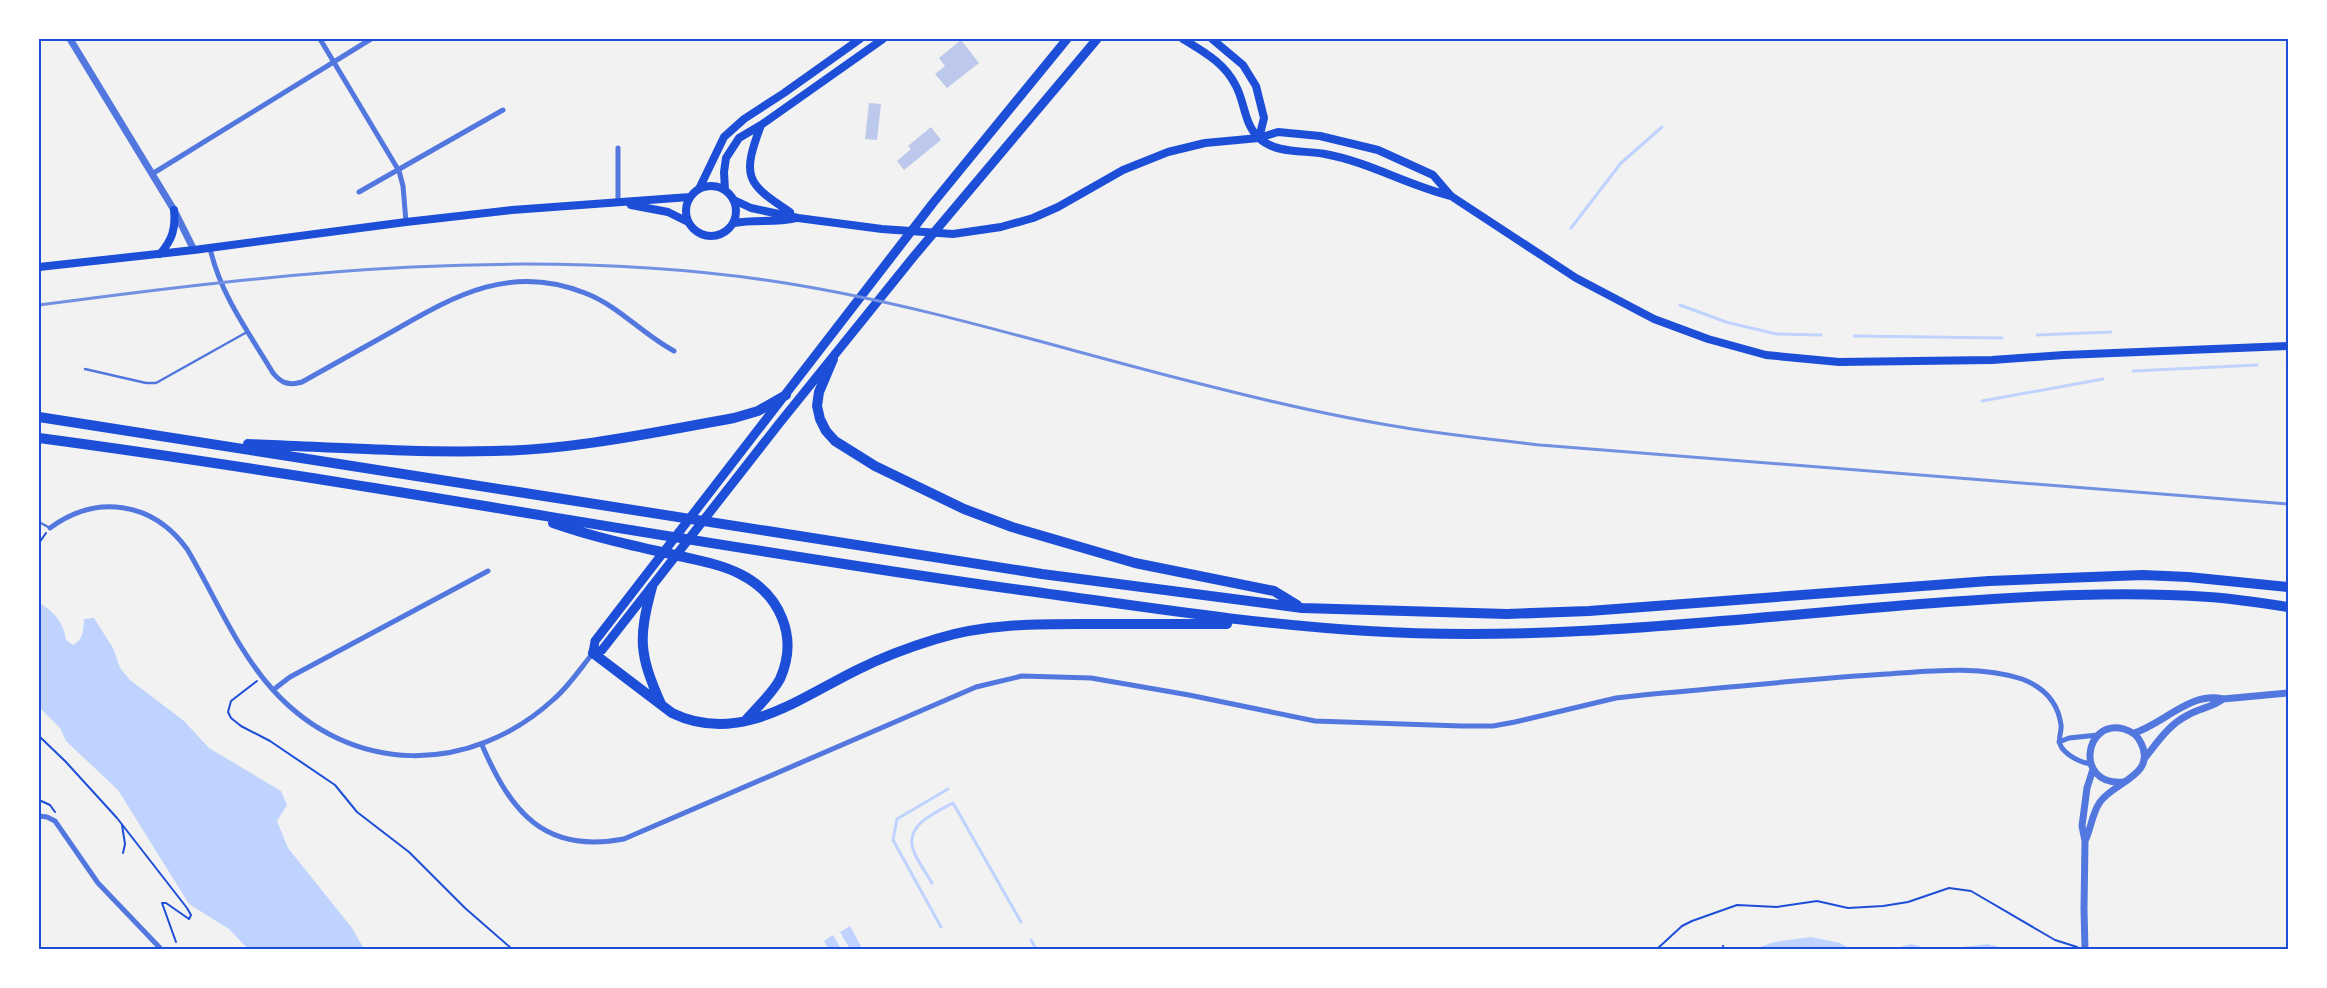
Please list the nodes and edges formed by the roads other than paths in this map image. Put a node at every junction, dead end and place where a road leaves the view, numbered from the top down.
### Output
1 (70, 39) edge
2 (320, 39) edge
3 (371, 39) edge
4 (860, 39) edge
5 (883, 39) edge
6 (1067, 39) edge
7 (1097, 39) edge
8 (1183, 39) edge
9 (1212, 39) edge
10 (334, 62) junction
11 (503, 110) dead end
12 (761, 125) junction
13 (1259, 138) junction
14 (618, 148) dead end
15 (399, 170) junction
16 (152, 174) junction
17 (699, 189) junction
18 (725, 190) junction
19 (359, 192) dead end
20 (1451, 196) junction
21 (690, 197) junction
22 (734, 200) junction
23 (618, 203) junction
24 (174, 210) junction
25 (798, 218) junction
26 (406, 222) junction
27 (688, 222) junction
28 (734, 223) junction
29 (210, 248) junction
30 (194, 250) junction
31 (160, 254) junction
32 (39, 267) edge
33 (248, 331) junction
34 (2288, 346) edge
35 (674, 351) dead end
36 (832, 359) junction
37 (85, 369) dead end
38 (786, 395) junction
39 (39, 417) edge
40 (39, 438) edge
41 (200, 442) junction
42 (531, 515) junction
43 (39, 522) edge
44 (50, 528) joint
45 (488, 570) dead end
46 (652, 587) junction
47 (2288, 587) edge
48 (2288, 606) edge
49 (1302, 608) junction
50 (1283, 624) junction
51 (593, 653) junction
52 (273, 690) junction
53 (2288, 693) edge
54 (2223, 699) junction
55 (662, 706) junction
56 (746, 720) junction
57 (2134, 733) junction
58 (2098, 735) junction
59 (2059, 742) junction
60 (482, 745) junction
61 (2144, 759) junction
62 (2092, 767) junction
63 (2123, 782) junction
64 (39, 816) edge
65 (2085, 841) junction
66 (161, 949) edge
67 (2085, 949) edge

1 - 16 street
2 - 10 street
3 - 10 street
4 - 17 main road
5 - 12 main road
6 - 38 highway
7 - 36 highway
8 - 13 main road
9 - 13 main road
10 - 15 street
10 - 16 street
11 - 15 street
12 - 18 main road
12 - 25 main road
13 - 20 main road
13 - 20 main road
13 - 25 main road
14 - 23 street
15 - 19 street
15 - 26 street
16 - 24 street
17 - 18 main road
17 - 21 main road
18 - 22 main road
20 - 34 main road
21 - 23 main road
21 - 27 main road
22 - 25 main road
22 - 28 main road
23 - 26 main road
23 - 27 main road
24 - 30 street
24 - 31 main road
25 - 28 main road
26 - 29 main road
27 - 28 main road
29 - 30 main road
29 - 33 street
30 - 31 main road
31 - 32 main road
33 - 35 street
33 - 37 lane
36 - 46 highway
36 - 49 highway
38 - 41 highway
38 - 51 highway
39 - 41 highway
40 - 42 highway
41 - 49 highway
42 - 50 highway
42 - 56 highway
43 - 44 lane
44 - 52 street
45 - 52 street
46 - 51 highway
46 - 55 highway
47 - 49 highway
48 - 50 highway
50 - 56 highway
51 - 55 highway
51 - 60 street
52 - 60 street
53 - 54 street
54 - 57 street
54 - 61 street
55 - 56 highway
57 - 58 street
57 - 61 street
58 - 59 street
58 - 62 street
59 - 60 street
59 - 62 street
61 - 63 street
62 - 63 street
62 - 65 street
63 - 65 street
64 - 66 street
65 - 67 street

